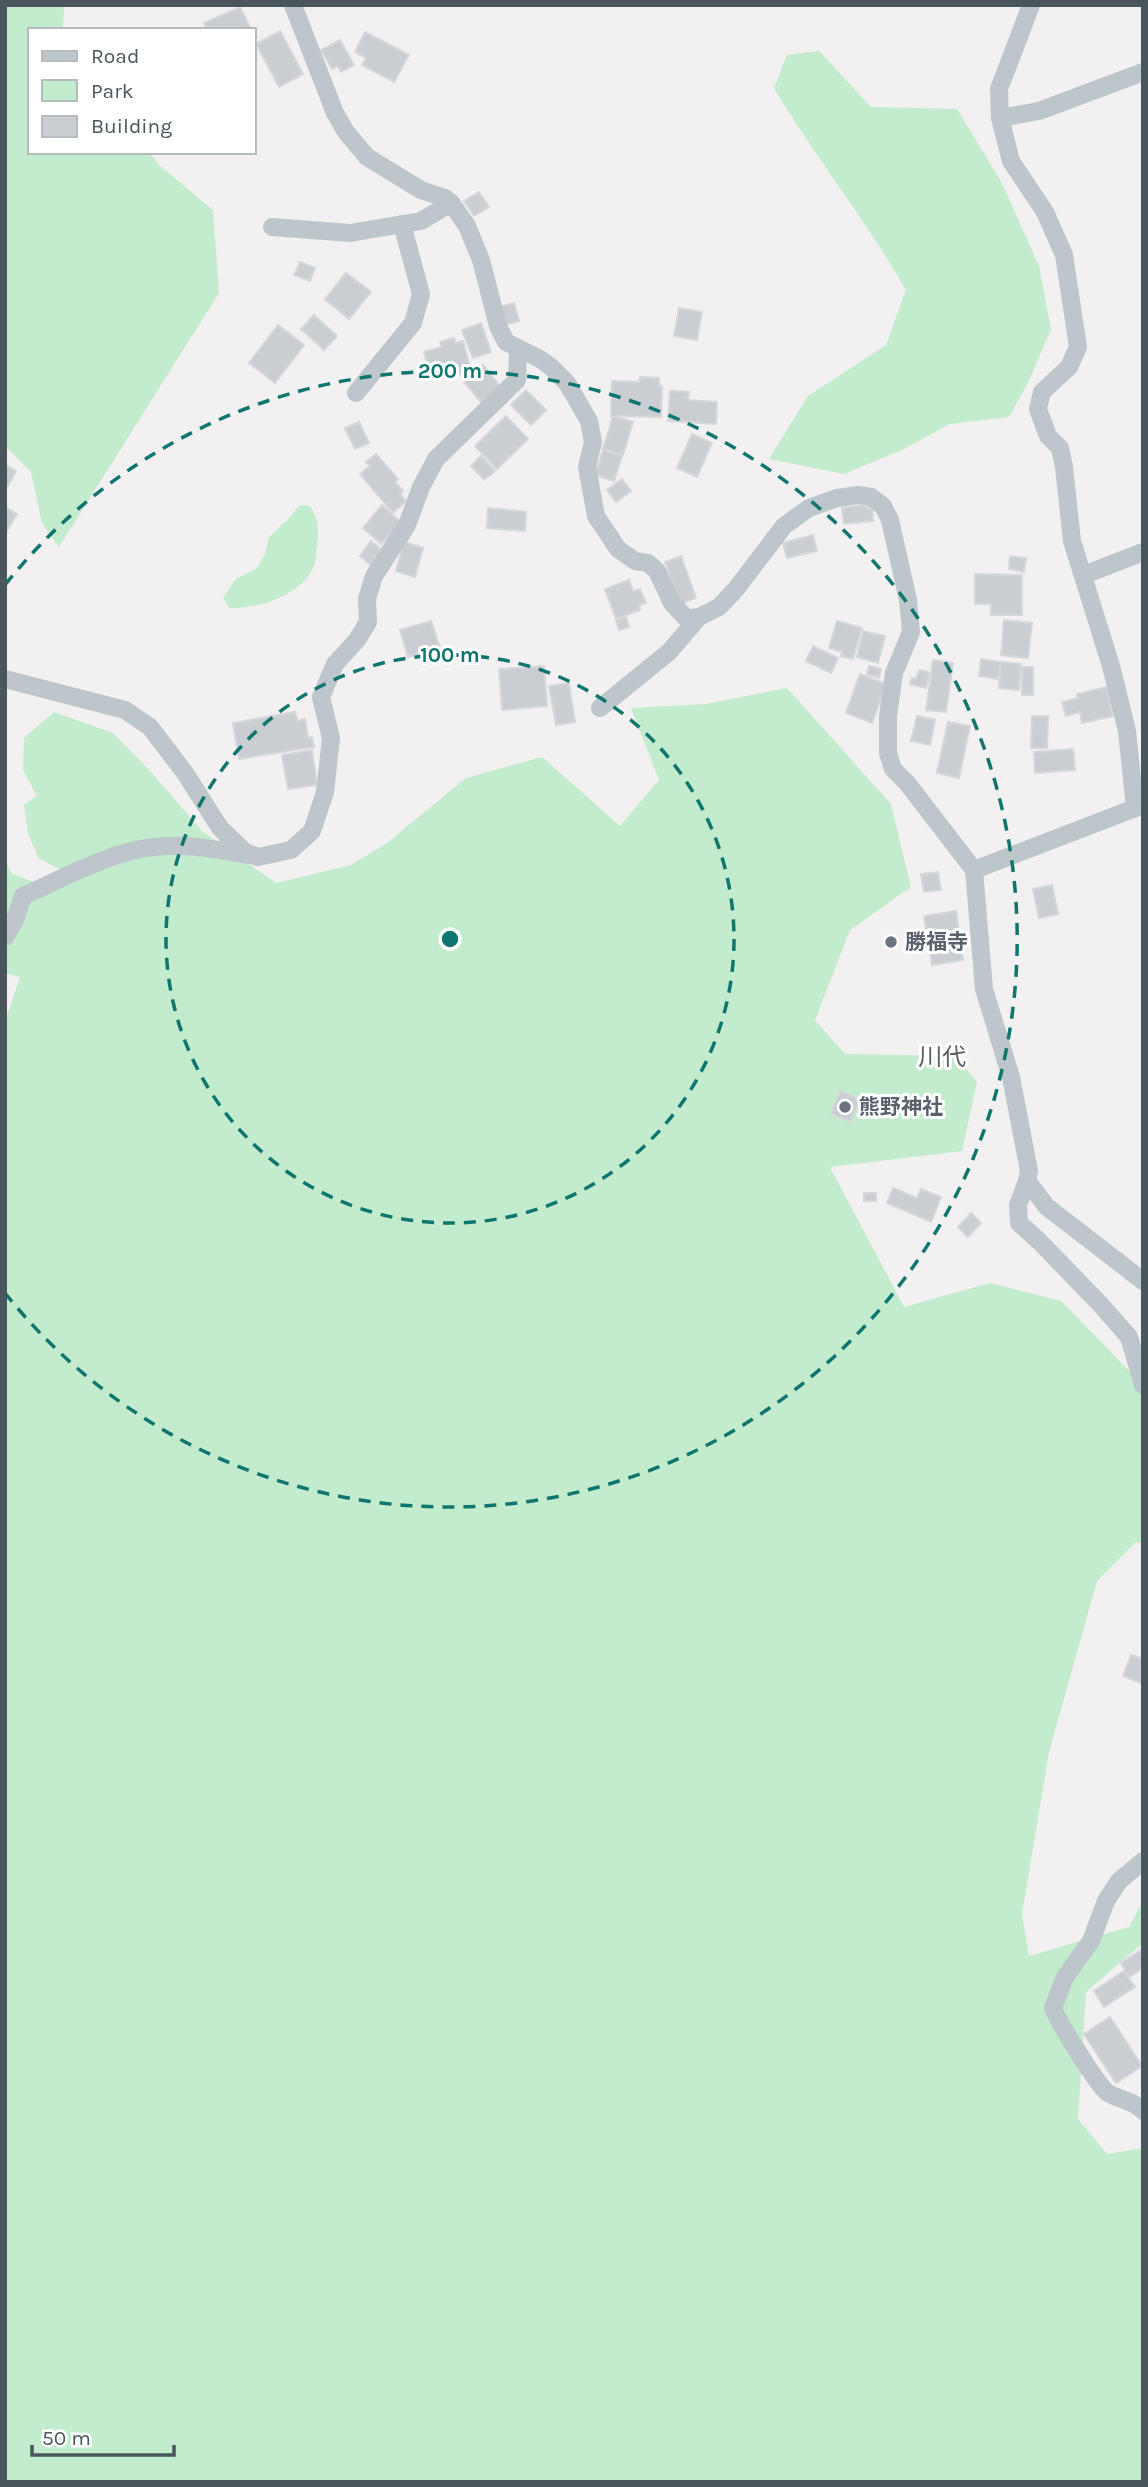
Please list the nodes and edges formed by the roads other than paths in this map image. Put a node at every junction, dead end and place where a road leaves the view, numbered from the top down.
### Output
1 (293, 5) edge
2 (1031, 5) edge
3 (1143, 72) edge
4 (1000, 118) junction
5 (451, 203) junction
6 (402, 224) junction
7 (272, 228) dead end
8 (519, 348) junction
9 (356, 393) dead end
10 (1143, 552) edge
11 (1084, 575) junction
12 (699, 617) junction
13 (5, 679) edge
14 (600, 708) dead end
15 (1139, 807) edge
16 (253, 855) junction
17 (974, 870) junction
18 (5, 937) edge
19 (1027, 1181) junction
20 (1143, 1281) edge
21 (1143, 1385) edge
22 (1143, 1861) edge
23 (1143, 2111) edge

1 - 5 street
2 - 4 street
3 - 4 street
4 - 11 street
5 - 6 street
5 - 8 street
6 - 7 street
6 - 9 street
8 - 12 street
8 - 16 street
10 - 11 street
11 - 15 street
12 - 14 street
12 - 17 street
13 - 16 street
15 - 17 street
16 - 18 street
17 - 19 street
19 - 20 street
19 - 21 street
22 - 23 street

